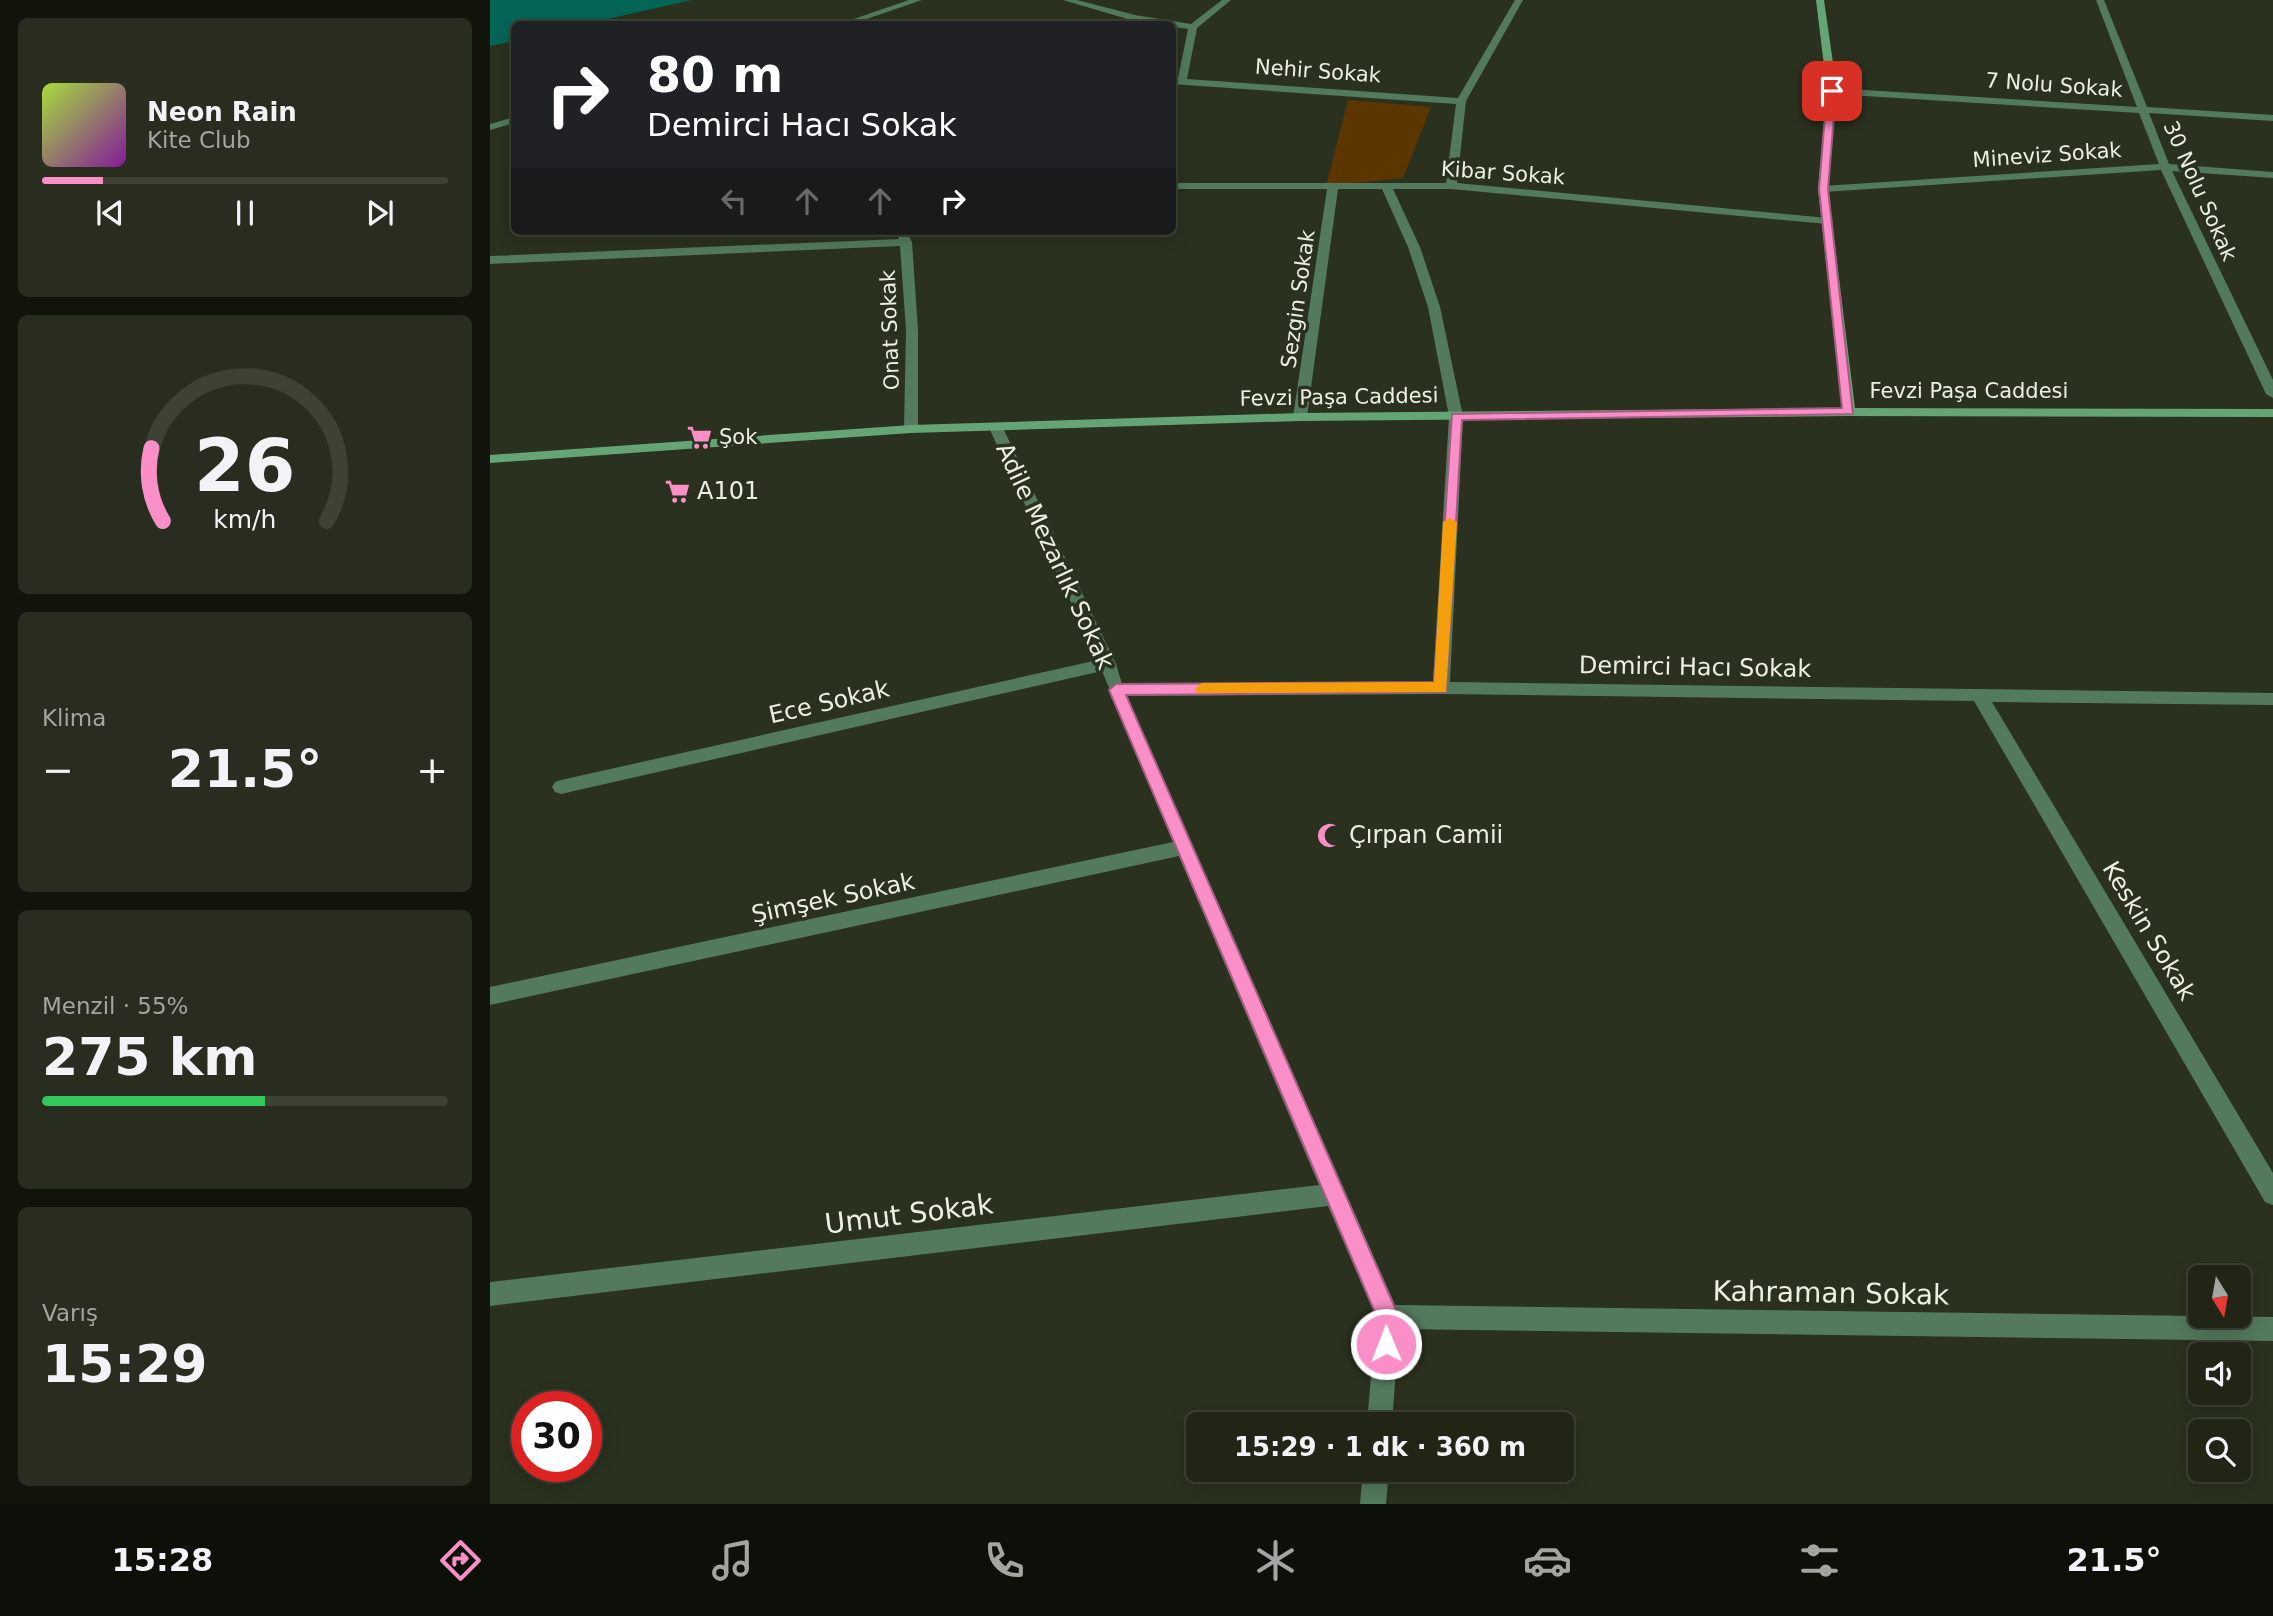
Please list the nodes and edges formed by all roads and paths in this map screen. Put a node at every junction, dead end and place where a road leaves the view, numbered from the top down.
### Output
1 (918, 0) edge
2 (1067, 0) edge
3 (1227, 0) edge
4 (1519, 0) edge
5 (1821, 0) edge
6 (2100, 0) edge
7 (853, 21) edge
8 (1154, 21) edge
9 (1176, 24) edge
10 (1194, 27) junction
11 (1177, 81) edge
12 (1832, 91) junction
13 (1461, 101) junction
14 (2143, 110) junction
15 (2273, 118) edge
16 (511, 121) edge
17 (490, 127) edge
18 (2165, 167) junction
19 (2273, 175) edge
20 (1176, 186) edge
21 (1334, 186) junction
22 (1451, 186) junction
23 (1386, 187) junction
24 (1824, 189) junction
25 (1827, 221) junction
26 (903, 236) edge
27 (490, 260) edge
28 (2273, 394) edge
29 (1849, 412) junction
30 (2273, 413) edge
31 (1456, 416) junction
32 (1300, 417) junction
33 (996, 428) junction
34 (911, 429) junction
35 (490, 459) edge
36 (1108, 664) junction
37 (1441, 688) junction
38 (1116, 690) junction
39 (1979, 695) junction
40 (2273, 699) edge
41 (561, 787) dead end
42 (1186, 848) junction
43 (490, 996) edge
44 (1335, 1194) junction
45 (2273, 1194) edge
46 (490, 1294) edge
47 (1388, 1317) junction
48 (2273, 1329) edge
49 (1380, 1412) edge
50 (1375, 1482) edge
51 (1373, 1504) edge

1 - 7 street
2 - 8 street
3 - 10 street
4 - 13 street
5 - 12 main road
6 - 14 street, 30 Nolu Sokak
9 - 10 street
10 - 11 street
11 - 13 street, Nehir Sokak
12 - 14 street, 7 Nolu Sokak
12 - 24 main road
13 - 22 street
14 - 15 street, 7 Nolu Sokak
14 - 18 street, 30 Nolu Sokak
16 - 17 street
18 - 19 street, Mineviz Sokak
18 - 24 street, Mineviz Sokak
18 - 28 street, 30 Nolu Sokak
20 - 21 street, Kibar Sokak
21 - 23 street, Kibar Sokak
21 - 32 street, Sezgin Sokak
22 - 23 street, Kibar Sokak
22 - 25 street, Kibar Sokak
23 - 31 street
24 - 25 main road
25 - 29 main road
26 - 27 street
26 - 34 street, Onat Sokak
29 - 30 main road, Fevzi Paşa Caddesi
29 - 31 main road, Fevzi Paşa Caddesi
31 - 32 main road, Fevzi Paşa Caddesi
31 - 37 street
32 - 33 main road, Fevzi Paşa Caddesi
33 - 34 main road, Fevzi Paşa Caddesi
33 - 36 street, Adile Mezarlık Sokak
34 - 35 main road, Fevzi Paşa Caddesi
36 - 38 street, Adile Mezarlık Sokak
36 - 41 street, Ece Sokak
37 - 38 street, Demirci Hacı Sokak
37 - 39 street, Demirci Hacı Sokak
38 - 42 street, Adile Mezarlık Sokak
39 - 40 street, Demirci Hacı Sokak
39 - 45 street, Keskin Sokak
42 - 43 street, Şimşek Sokak
42 - 44 street, Adile Mezarlık Sokak
44 - 46 street, Umut Sokak
44 - 47 street, Adile Mezarlık Sokak
47 - 48 street, Kahraman Sokak
47 - 49 street, Adile Mezarlık Sokak
50 - 51 street

